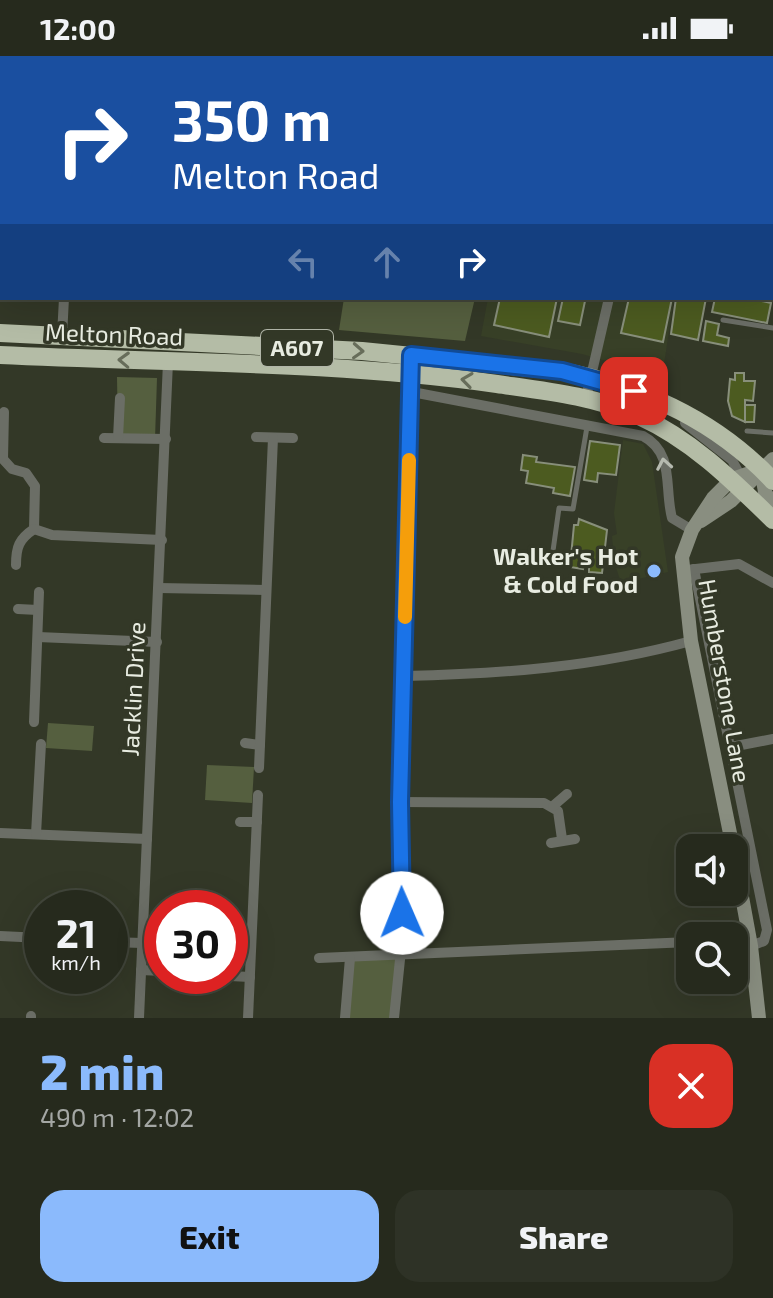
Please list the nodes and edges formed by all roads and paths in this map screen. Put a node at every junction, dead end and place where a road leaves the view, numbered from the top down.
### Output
1 (64, 300) edge
2 (609, 300) edge
3 (723, 320) dead end
4 (773, 328) edge
5 (0, 333) edge
6 (62, 336) junction
7 (172, 340) junction
8 (0, 355) edge
9 (168, 362) junction
10 (227, 362) junction
11 (410, 364) junction
12 (592, 377) junction
13 (412, 392) junction
14 (120, 398) dead end
15 (586, 398) junction
16 (651, 398) junction
17 (4, 412) dead end
18 (587, 426) junction
19 (773, 433) edge
20 (256, 437) dead end
21 (104, 438) dead end
22 (118, 438) junction
23 (273, 438) junction
24 (293, 438) dead end
25 (166, 439) junction
26 (744, 439) junction
27 (769, 470) edge
28 (739, 481) junction
29 (773, 506) edge
30 (773, 520) edge
31 (694, 527) junction
32 (34, 529) junction
33 (162, 540) junction
34 (16, 565) dead end
35 (551, 565) dead end
36 (687, 570) junction
37 (773, 583) edge
38 (159, 588) junction
39 (266, 590) junction
40 (39, 592) dead end
41 (18, 609) dead end
42 (38, 610) junction
43 (38, 637) junction
44 (691, 641) junction
45 (157, 642) junction
46 (404, 676) junction
47 (34, 722) dead end
48 (773, 739) edge
49 (245, 743) dead end
50 (41, 744) dead end
51 (260, 745) junction
52 (731, 747) junction
53 (28, 757) dead end
54 (41, 758) junction
55 (259, 768) dead end
56 (567, 794) dead end
57 (258, 795) dead end
58 (400, 802) junction
59 (553, 806) junction
60 (240, 822) dead end
61 (257, 822) junction
62 (0, 833) edge
63 (36, 834) junction
64 (731, 834) edge
65 (147, 839) junction
66 (575, 839) dead end
67 (744, 906) edge
68 (0, 936) edge
69 (24, 937) edge
70 (748, 942) edge
71 (128, 943) edge
72 (142, 943) junction
73 (676, 943) edge
74 (751, 943) junction
75 (401, 957) junction
76 (319, 958) dead end
77 (350, 958) junction
78 (141, 970) junction
79 (144, 970) edge
80 (250, 977) joint
81 (139, 1018) edge
82 (248, 1018) edge
83 (345, 1018) edge
84 (394, 1018) edge
85 (759, 1018) edge

1 - 6 street
2 - 12 street
3 - 4 lane
5 - 6 highway, Melton Road / A607
6 - 7 highway, Melton Road / A607
7 - 10 highway, Melton Road
7 -> 11 highway, Melton Road / A607
9 -> 8 highway, Melton Road / A607
9 - 10 highway, Melton Road / A607
9 - 25 street, Jacklin Drive
10 - 11 highway, Melton Road / A607
11 - 12 highway, Melton Road / A607
11 - 13 street
15 -> 11 highway, Melton Road / A607
12 - 15 street
12 - 16 highway, Melton Road / A607
13 - 18 street
13 - 46 street
14 - 22 street
15 - 28 highway, Melton Road / A607
16 - 26 highway, Melton Road / A607
16 - 28 street
17 - 32 street
31 -> 18 street
18 - 35 lane
19 - 26 lane
20 - 23 street
21 - 22 street
22 - 25 street
23 - 24 street
23 - 39 street
25 - 33 street, Jacklin Drive
26 - 27 highway, A607
27 - 28 street
27 - 29 street, A607
28 - 30 highway, A607
28 - 31 street
31 - 36 street, Humberstone Lane
32 - 33 street
32 - 34 street
33 - 38 street, Jacklin Drive
36 - 37 street
36 - 44 street, Humberstone Lane
36 - 52 street
38 - 39 street
38 - 45 street, Jacklin Drive
39 - 51 street
40 - 42 street
41 - 42 street
42 - 43 street
43 - 45 street
43 - 47 street
44 - 46 street
44 - 64 street, Humberstone Lane
45 - 65 street, Jacklin Drive
46 - 58 street
48 - 52 street
49 - 51 street
50 - 54 street
51 - 55 street
52 - 74 street
53 - 54 street
54 - 63 street
56 - 59 street
57 - 61 street
58 - 59 street
58 - 75 street
59 - 66 street
60 - 61 street
61 - 80 street
62 - 63 street
63 - 65 street
65 - 72 street, Jacklin Drive
67 - 74 street, Humberstone Lane
68 - 69 street
70 - 74 street
71 - 72 street
72 - 78 street, Jacklin Drive
73 - 75 street
74 - 85 street, Humberstone Lane
75 - 77 street
75 - 84 street
76 - 77 street
77 - 83 street
78 - 79 street
78 - 81 street, Jacklin Drive
80 - 82 street

